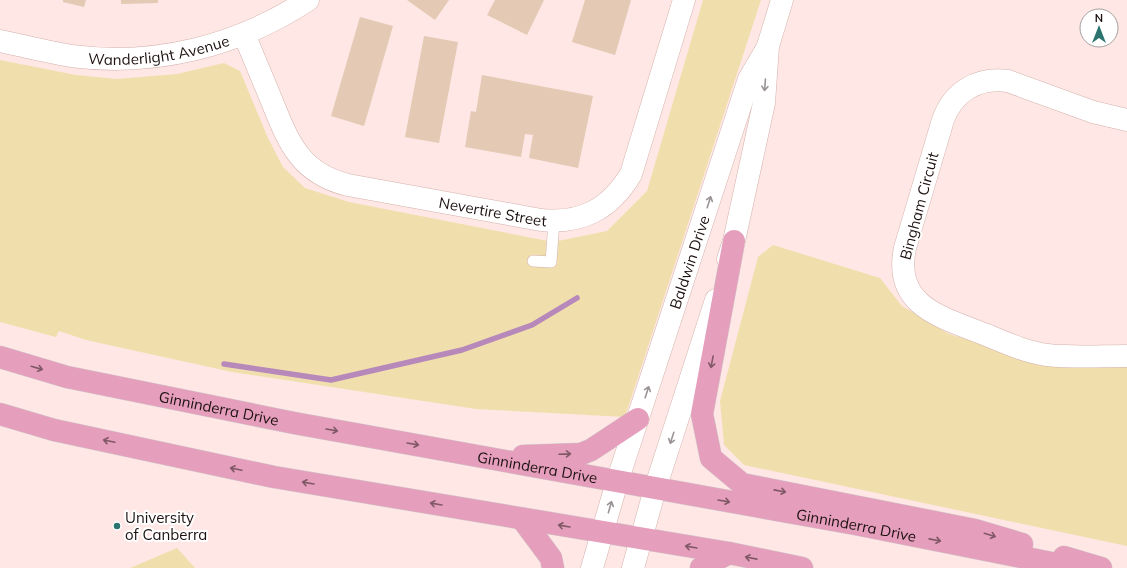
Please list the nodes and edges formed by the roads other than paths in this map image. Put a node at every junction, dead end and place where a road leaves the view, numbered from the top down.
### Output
1 (308, 0) edge
2 (684, 0) edge
3 (782, 0) edge
4 (244, 34) junction
5 (0, 41) edge
6 (768, 46) junction
7 (1127, 120) edge
8 (554, 221) junction
9 (734, 241) junction
10 (533, 261) dead end
11 (1127, 356) edge
12 (0, 358) edge
13 (0, 414) edge
14 (638, 419) junction
15 (484, 456) junction
16 (617, 482) junction
17 (655, 489) junction
18 (522, 519) junction
19 (602, 532) junction
20 (641, 539) junction
21 (729, 553) junction
22 (553, 568) edge
23 (592, 568) edge
24 (633, 568) edge
25 (701, 568) edge
26 (802, 568) edge
27 (1077, 568) edge
28 (1101, 568) edge

1 - 4 street, Wanderlight Avenue
2 - 8 street, Nevertire Street
3 - 6 street, Baldwin Drive
4 - 5 street, Wanderlight Avenue
4 - 8 street, Nevertire Street
6 -> 9 street, Baldwin Drive
14 -> 6 street, Baldwin Drive
7 - 11 street, Bingham Circuit
8 - 10 lane
9 -> 17 street, Baldwin Drive
9 -> 28 main road
12 -> 15 main road, Ginninderra Drive
18 -> 13 main road
15 -> 14 main road
14 - 16 street, Baldwin Drive
15 - 16 main road, Ginninderra Drive
16 - 17 main road, Ginninderra Drive
19 -> 16 street, Baldwin Drive
17 - 20 street, Baldwin Drive
17 -> 27 main road, Ginninderra Drive
19 -> 18 main road
18 - 22 main road
19 - 20 main road
19 - 23 street, Baldwin Drive
21 -> 20 main road
20 - 24 street, Baldwin Drive
21 - 25 main road
26 -> 21 main road

